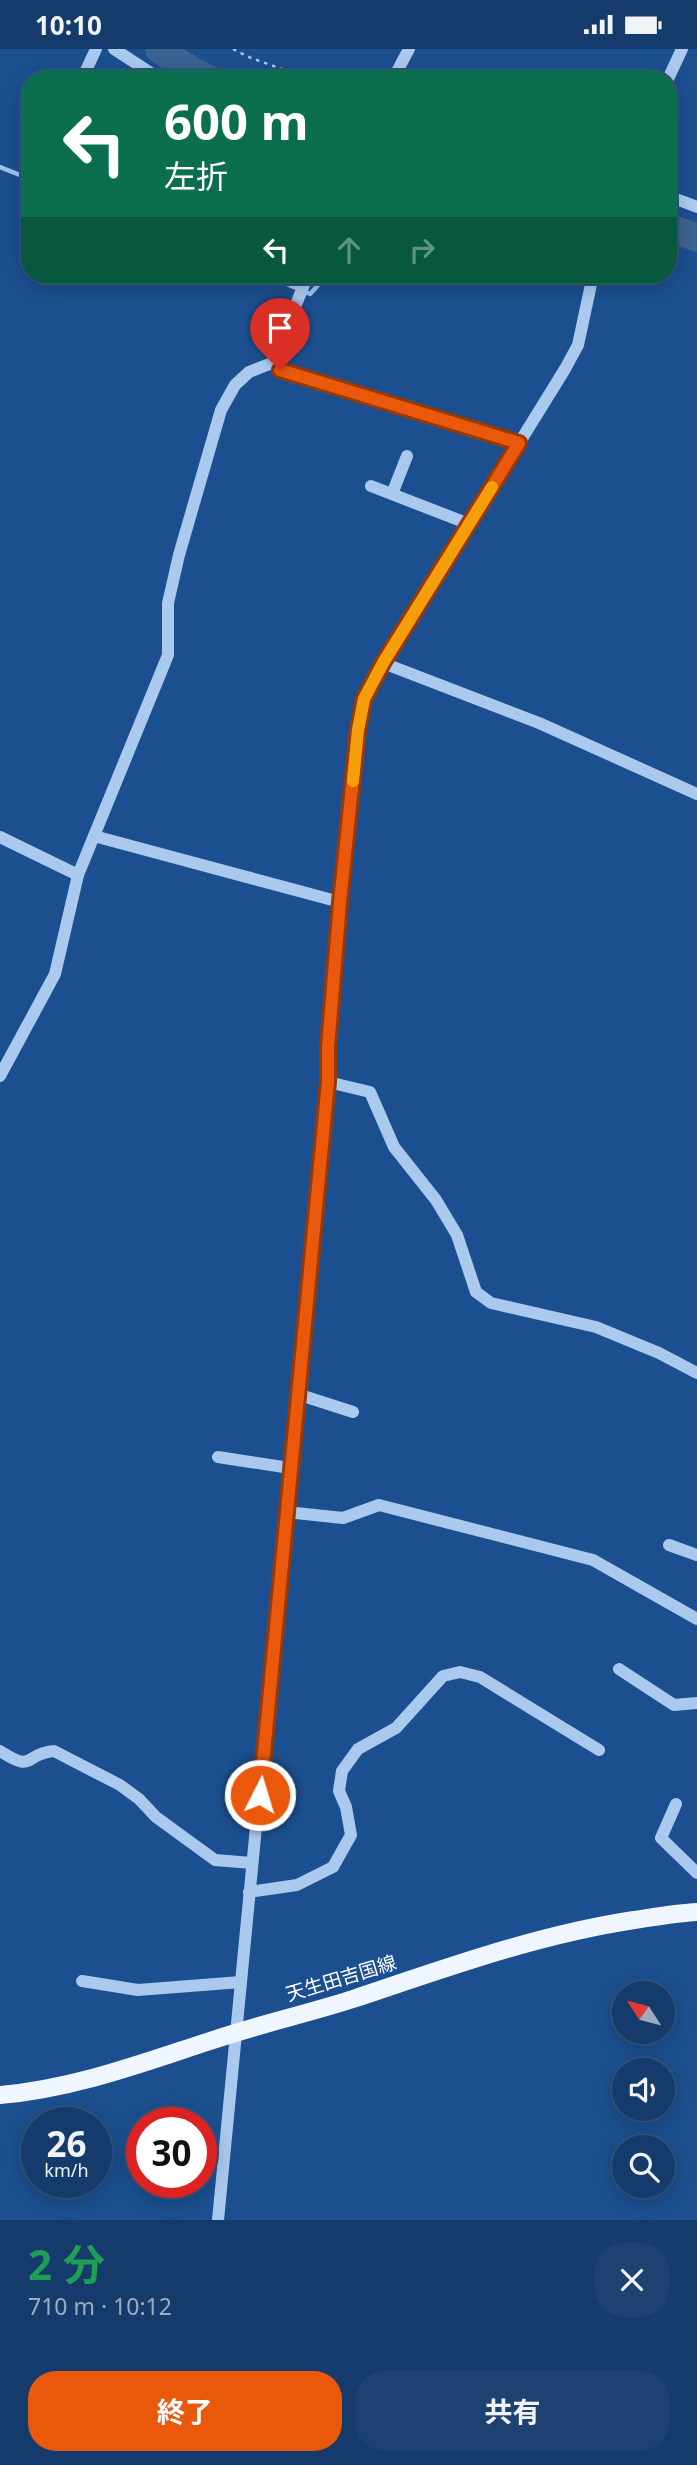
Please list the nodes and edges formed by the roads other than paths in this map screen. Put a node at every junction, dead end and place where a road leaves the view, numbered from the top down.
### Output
1 (96, 49) edge
2 (114, 49) edge
3 (409, 49) edge
4 (682, 49) edge
5 (86, 70) edge
6 (146, 70) edge
7 (398, 70) edge
8 (672, 70) edge
9 (677, 199) edge
10 (697, 207) edge
11 (304, 284) edge
12 (591, 284) edge
13 (272, 363) junction
14 (519, 443) junction
15 (407, 456) dead end
16 (372, 486) dead end
17 (392, 494) junction
18 (469, 524) junction
19 (383, 663) junction
20 (697, 794) edge
21 (94, 836) junction
22 (0, 838) edge
23 (78, 875) junction
24 (340, 902) junction
25 (0, 1076) edge
26 (328, 1082) junction
27 (697, 1373) edge
28 (297, 1394) junction
29 (353, 1412) dead end
30 (218, 1457) dead end
31 (290, 1468) junction
32 (286, 1512) junction
33 (669, 1545) dead end
34 (697, 1555) edge
35 (697, 1619) edge
36 (618, 1669) dead end
37 (697, 1703) edge
38 (599, 1750) dead end
39 (0, 1751) edge
40 (676, 1804) dead end
41 (252, 1863) junction
42 (697, 1873) edge
43 (249, 1892) junction
44 (697, 1912) edge
45 (82, 1980) dead end
46 (241, 1982) junction
47 (237, 2032) junction
48 (0, 2095) edge
49 (218, 2220) edge

1 - 5 street
2 - 6 street
3 - 7 street
4 - 8 street
9 - 10 street
11 - 13 street
12 - 14 street
13 - 14 street
13 - 21 street
14 - 18 street
15 - 17 street
16 - 17 street
17 - 18 street
18 - 19 street
19 - 20 street
19 - 24 street
21 - 23 street
21 - 24 street
22 - 23 street
23 - 25 street
24 - 26 street
26 - 27 street
26 - 28 street
28 - 29 street
28 - 31 street
30 - 31 street
31 - 32 street
32 - 35 street
32 - 41 street
33 - 34 street
36 - 37 street
38 - 43 street
39 - 41 street
40 - 42 street
41 - 43 street
43 - 46 street
44 - 47 main road, 天生田吉国線
45 - 46 street
46 - 47 street
47 - 48 main road, 天生田吉国線
47 - 49 street

